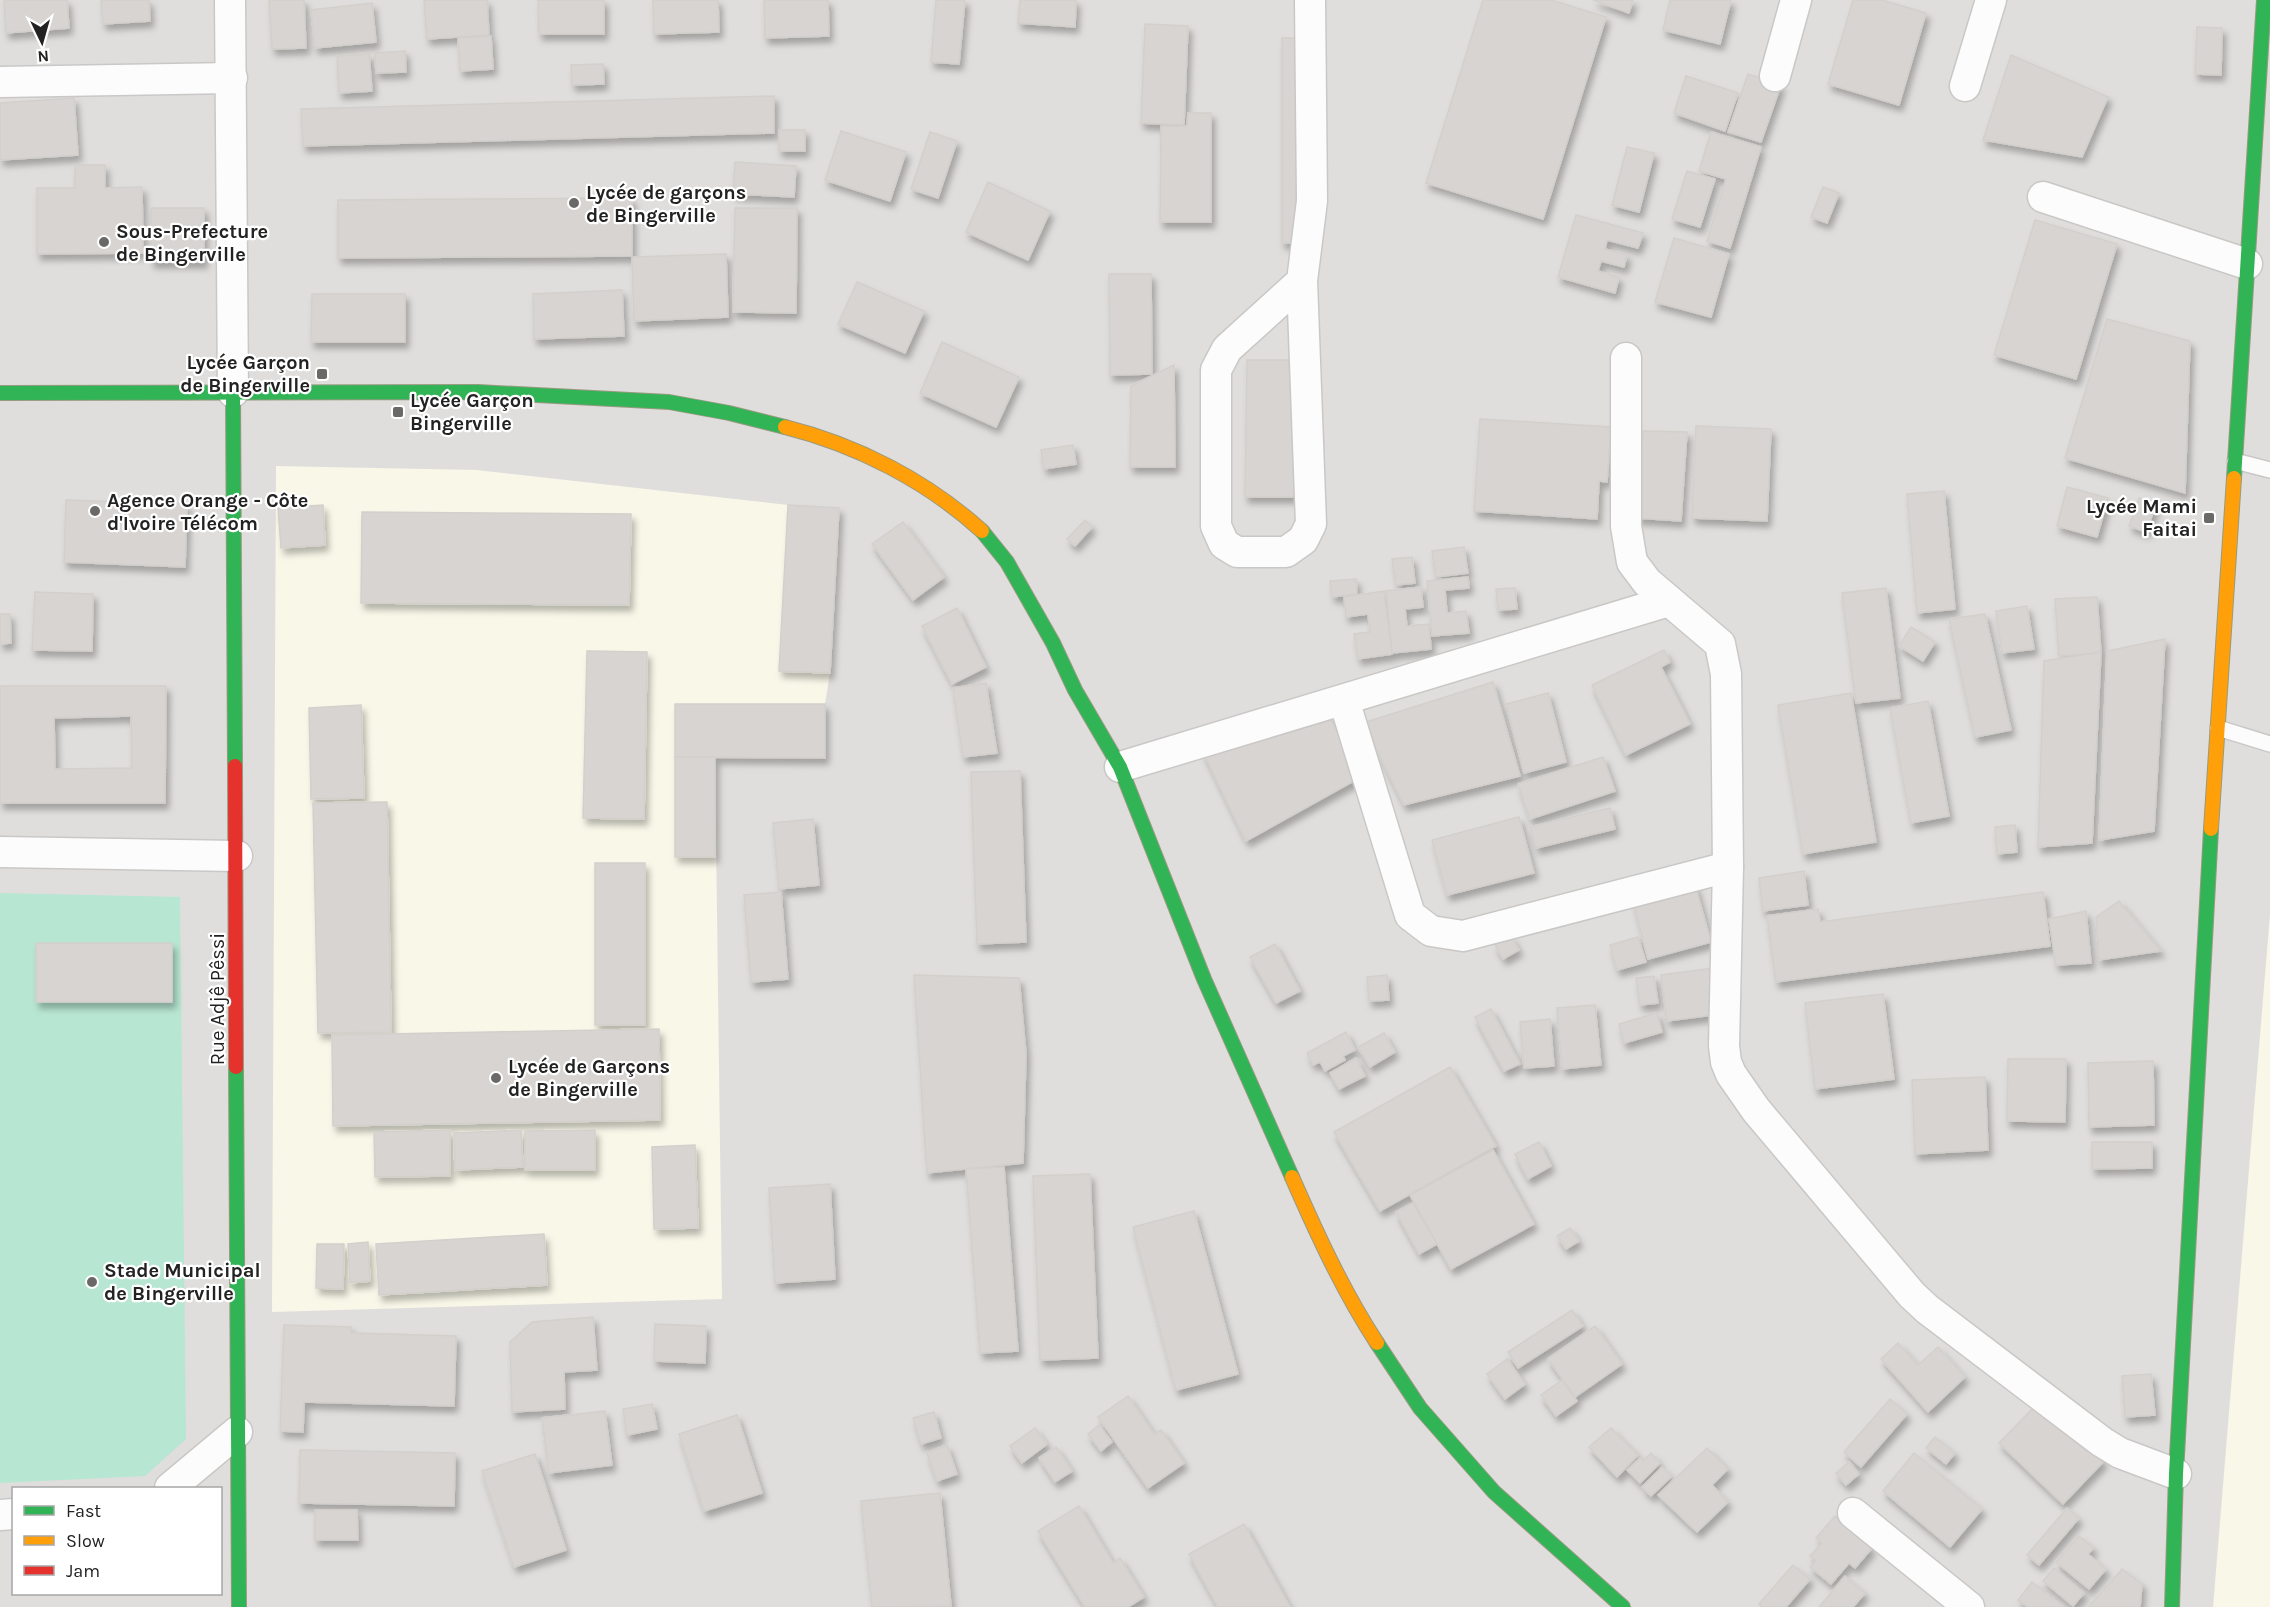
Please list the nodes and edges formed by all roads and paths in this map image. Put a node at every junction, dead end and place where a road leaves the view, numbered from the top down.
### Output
1 (231, 0) edge
2 (1310, 0) edge
3 (1796, 0) edge
4 (1991, 0) edge
5 (2264, 0) edge
6 (1775, 76) dead end
7 (232, 78) junction
8 (0, 82) edge
9 (1965, 86) dead end
10 (2043, 197) dead end
11 (2247, 264) junction
12 (1302, 281) junction
13 (1626, 358) dead end
14 (233, 392) junction
15 (0, 393) edge
16 (2235, 461) junction
17 (2270, 470) edge
18 (1669, 601) junction
19 (1344, 700) junction
20 (2218, 728) junction
21 (2270, 744) edge
22 (1120, 767) junction
23 (0, 852) edge
24 (237, 856) junction
25 (1728, 867) junction
26 (237, 1432) junction
27 (2176, 1474) junction
28 (171, 1487) edge
29 (1853, 1513) dead end
30 (229, 1529) edge
31 (239, 1607) edge
32 (1623, 1607) edge
33 (1970, 1607) edge
34 (2172, 1607) edge

1 - 7 street
2 - 12 street
3 - 6 street
4 - 9 street
5 - 11 street
7 - 8 street
7 - 14 street
10 - 11 street
11 - 16 street
12 - 12 street
13 - 18 street
14 - 15 street
14 - 22 street
14 - 24 street, Rue Adjê Pêssi
16 - 17 lane
16 - 20 street
18 - 19 street
18 - 25 street
19 - 22 street
19 - 25 street
20 - 21 lane
20 - 27 street
22 - 32 street
23 - 24 street
24 - 26 street, Rue Adjê Pêssi
25 - 27 street
26 - 28 street
26 - 30 street, Rue Adjê Pêssi
27 - 34 street
29 - 33 street
30 - 31 street, Rue Adjê Pêssi

